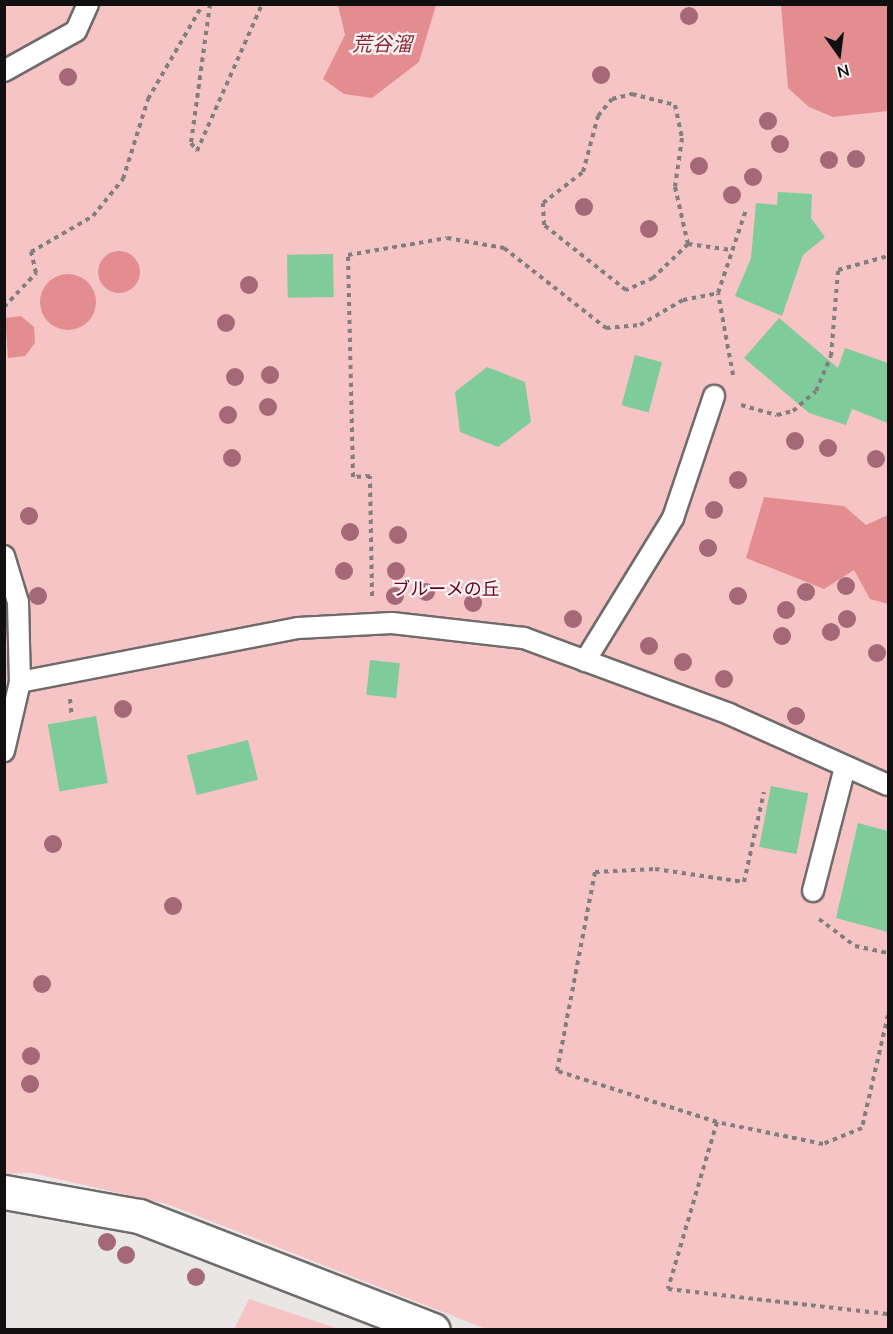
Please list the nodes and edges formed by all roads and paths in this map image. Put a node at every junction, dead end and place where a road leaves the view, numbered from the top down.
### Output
1 (88, 4) edge
2 (204, 4) edge
3 (210, 4) edge
4 (262, 4) edge
5 (4, 71) edge
6 (746, 210) dead end
7 (688, 244) junction
8 (732, 250) junction
9 (888, 256) edge
10 (718, 292) junction
11 (4, 307) edge
12 (718, 398) junction
13 (4, 556) edge
14 (373, 624) junction
15 (585, 661) junction
16 (20, 682) junction
17 (4, 751) edge
18 (845, 767) junction
19 (888, 784) edge
20 (764, 792) dead end
21 (813, 891) joint
22 (888, 953) edge
23 (888, 1015) edge
24 (717, 1122) junction
25 (4, 1192) edge
26 (888, 1314) edge
27 (433, 1329) edge

1 - 5 lane
2 - 11 path
3 - 4 path
6 - 8 path
7 - 7 path
7 - 8 path
8 - 10 path
9 - 12 path
10 - 12 path
10 - 14 path
12 - 15 lane
13 - 16 lane
14 - 15 lane
14 - 16 lane
15 - 18 lane
16 - 17 lane
18 - 19 lane
18 - 21 lane
20 - 24 path
21 - 22 path
23 - 24 path
24 - 26 path
25 - 27 street

